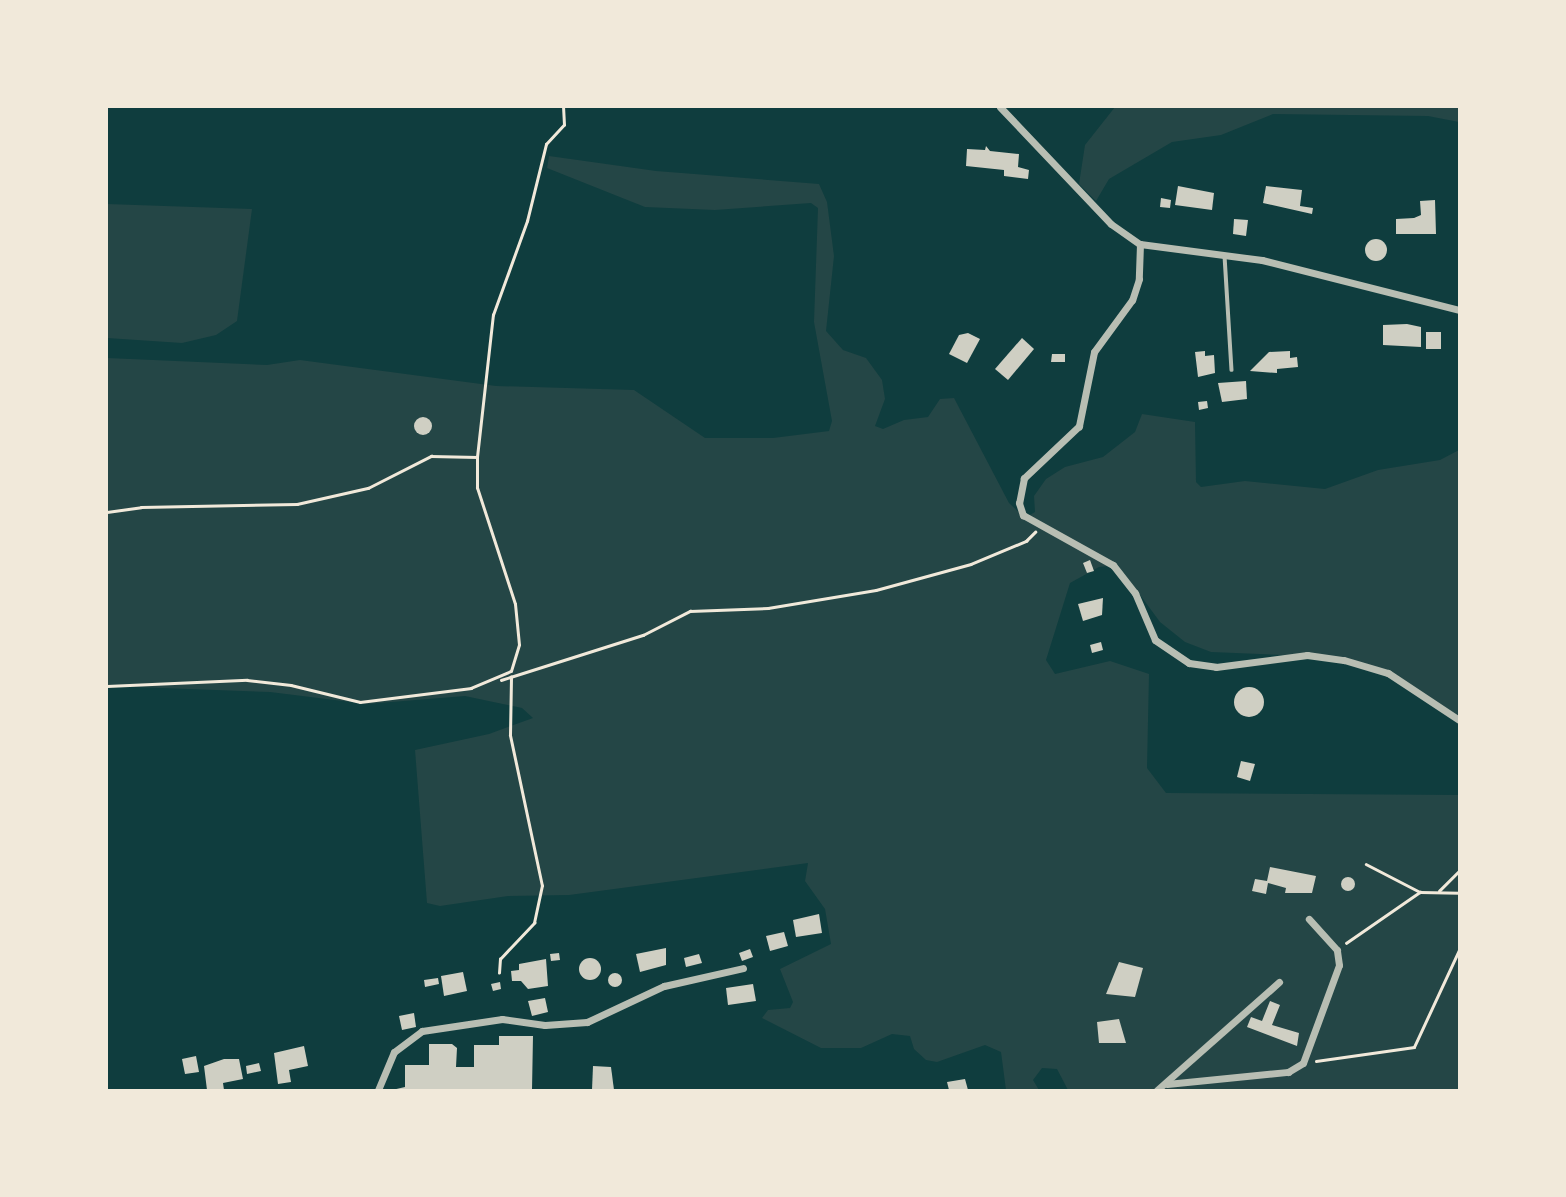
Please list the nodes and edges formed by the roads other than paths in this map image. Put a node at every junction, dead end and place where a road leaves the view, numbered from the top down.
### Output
1 (1000, 107) edge
2 (1140, 244) junction
3 (1224, 256) junction
4 (1459, 310) edge
5 (1231, 370) dead end
6 (1459, 719) edge
7 (1309, 919) dead end
8 (743, 968) dead end
9 (1279, 982) dead end
10 (1167, 1084) junction
11 (378, 1090) edge
12 (1157, 1090) edge

1 - 2 street
2 - 3 street
2 - 6 street
3 - 4 street
3 - 5 lane
7 - 10 street
8 - 11 street
9 - 10 street
10 - 12 street

